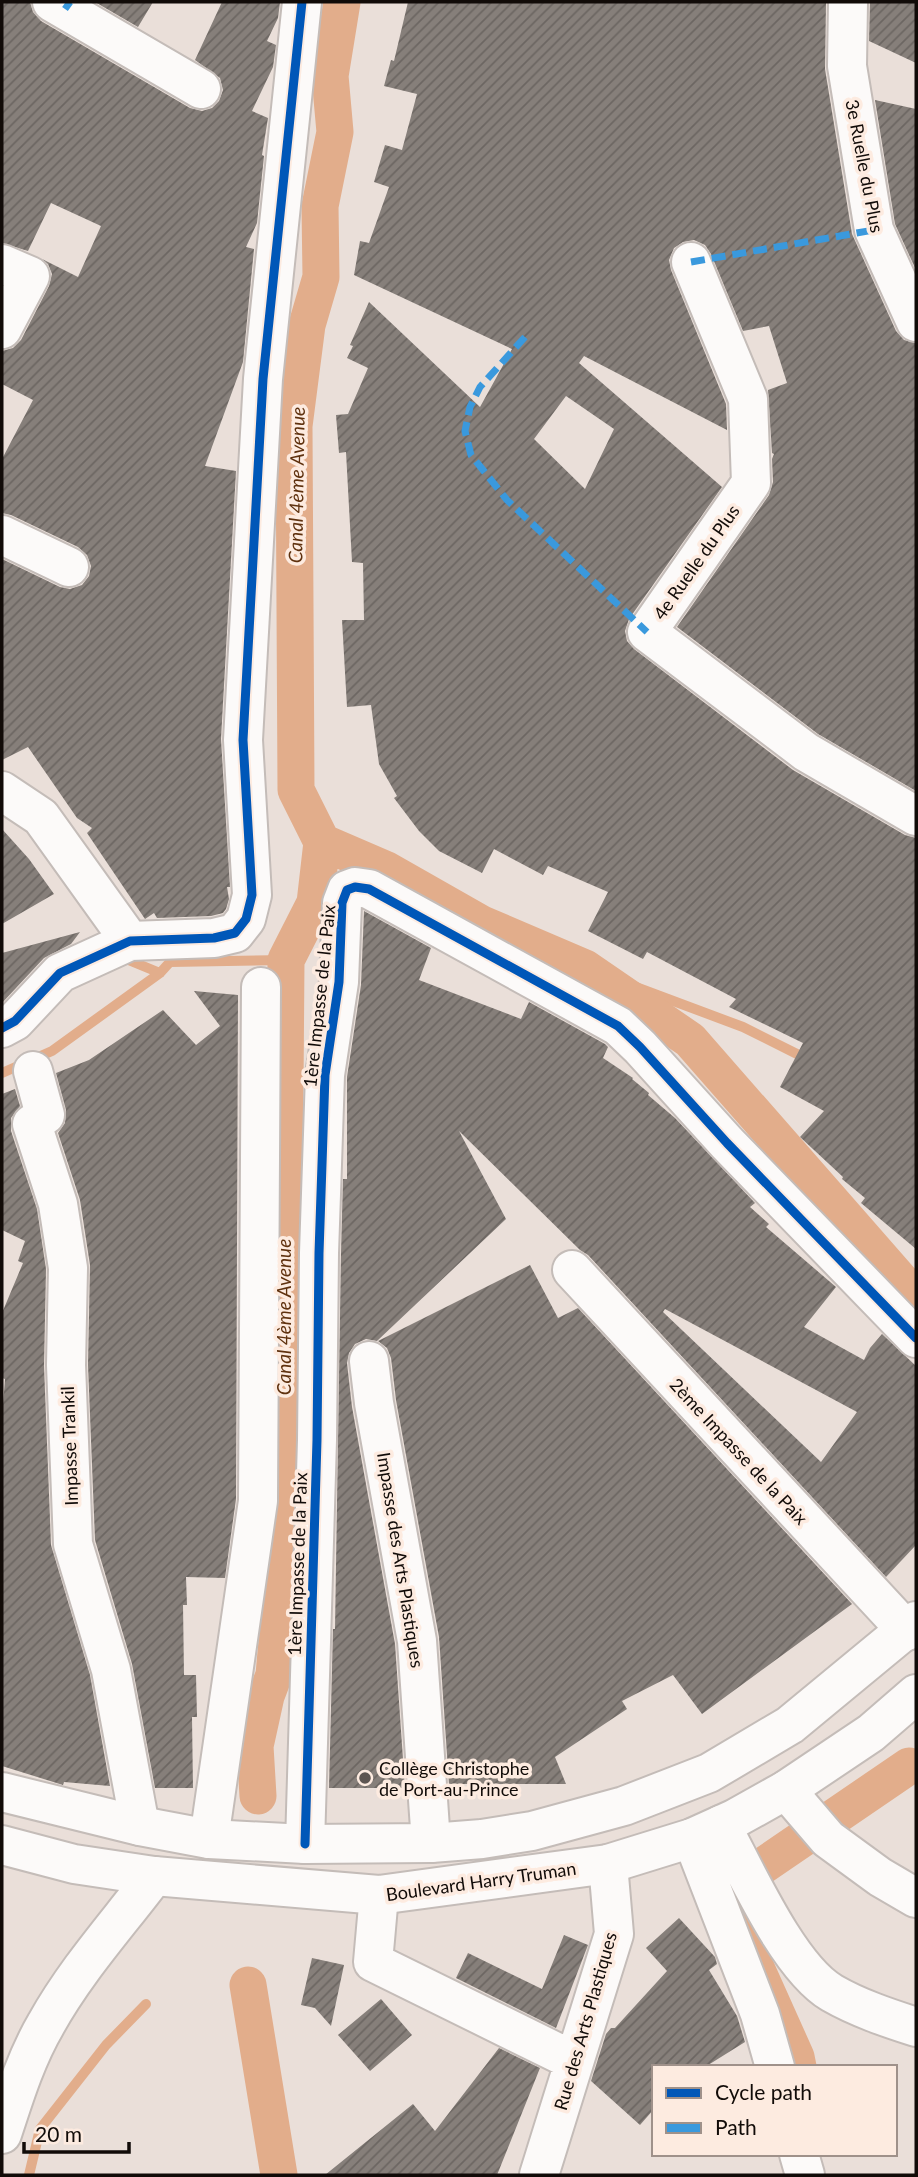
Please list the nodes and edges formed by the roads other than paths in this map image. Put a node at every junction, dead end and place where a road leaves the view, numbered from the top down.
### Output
1 (302, 2) edge
2 (848, 2) edge
3 (58, 5) edge
4 (201, 89) dead end
5 (691, 262) dead end
6 (2, 264) edge
7 (916, 322) edge
8 (2, 329) edge
9 (2, 535) edge
10 (69, 567) dead end
11 (2, 791) edge
12 (916, 816) edge
13 (130, 941) junction
14 (261, 988) dead end
15 (2, 1028) edge
16 (33, 1071) dead end
17 (572, 1270) dead end
18 (916, 1338) edge
19 (369, 1361) dead end
20 (911, 1626) edge
21 (916, 1694) edge
22 (786, 1790) junction
23 (2, 1792) edge
24 (140, 1826) junction
25 (707, 1831) junction
26 (209, 1839) junction
27 (431, 1843) junction
28 (2, 1844) edge
29 (305, 1844) junction
30 (608, 1864) junction
31 (155, 1876) junction
32 (379, 1895) junction
33 (916, 1898) edge
34 (916, 2027) edge
35 (574, 2061) junction
36 (774, 2065) edge
37 (2, 2134) edge
38 (800, 2156) edge
39 (539, 2175) edge
40 (805, 2175) edge

1 - 13 street
2 - 7 street, 3e Ruelle du Plus
3 - 4 street
5 - 12 street, 4e Ruelle du Plus
6 - 8 street
9 - 10 street
11 - 13 street
13 - 15 street
14 - 26 street
16 - 24 street, Impasse Trankil
17 - 20 street, 2ème Impasse de la Paix
18 - 29 street, 1ère Impasse de la Paix
19 - 27 street, Impasse des Arts Plastiques
20 - 27 street
21 - 22 street, Boulevard Harry Truman
22 - 25 street, Boulevard Harry Truman
22 - 33 street
23 - 24 street
24 - 26 street
25 - 30 street, Boulevard Harry Truman
25 - 34 street
25 - 36 street
26 - 29 street
27 - 29 street
28 - 31 street, Boulevard Harry Truman
30 - 32 street, Boulevard Harry Truman
30 - 35 street, Rue des Arts Plastiques
31 - 32 street, Boulevard Harry Truman
31 - 37 street
32 - 35 street
35 - 39 street, Rue des Arts Plastiques
38 - 40 street

